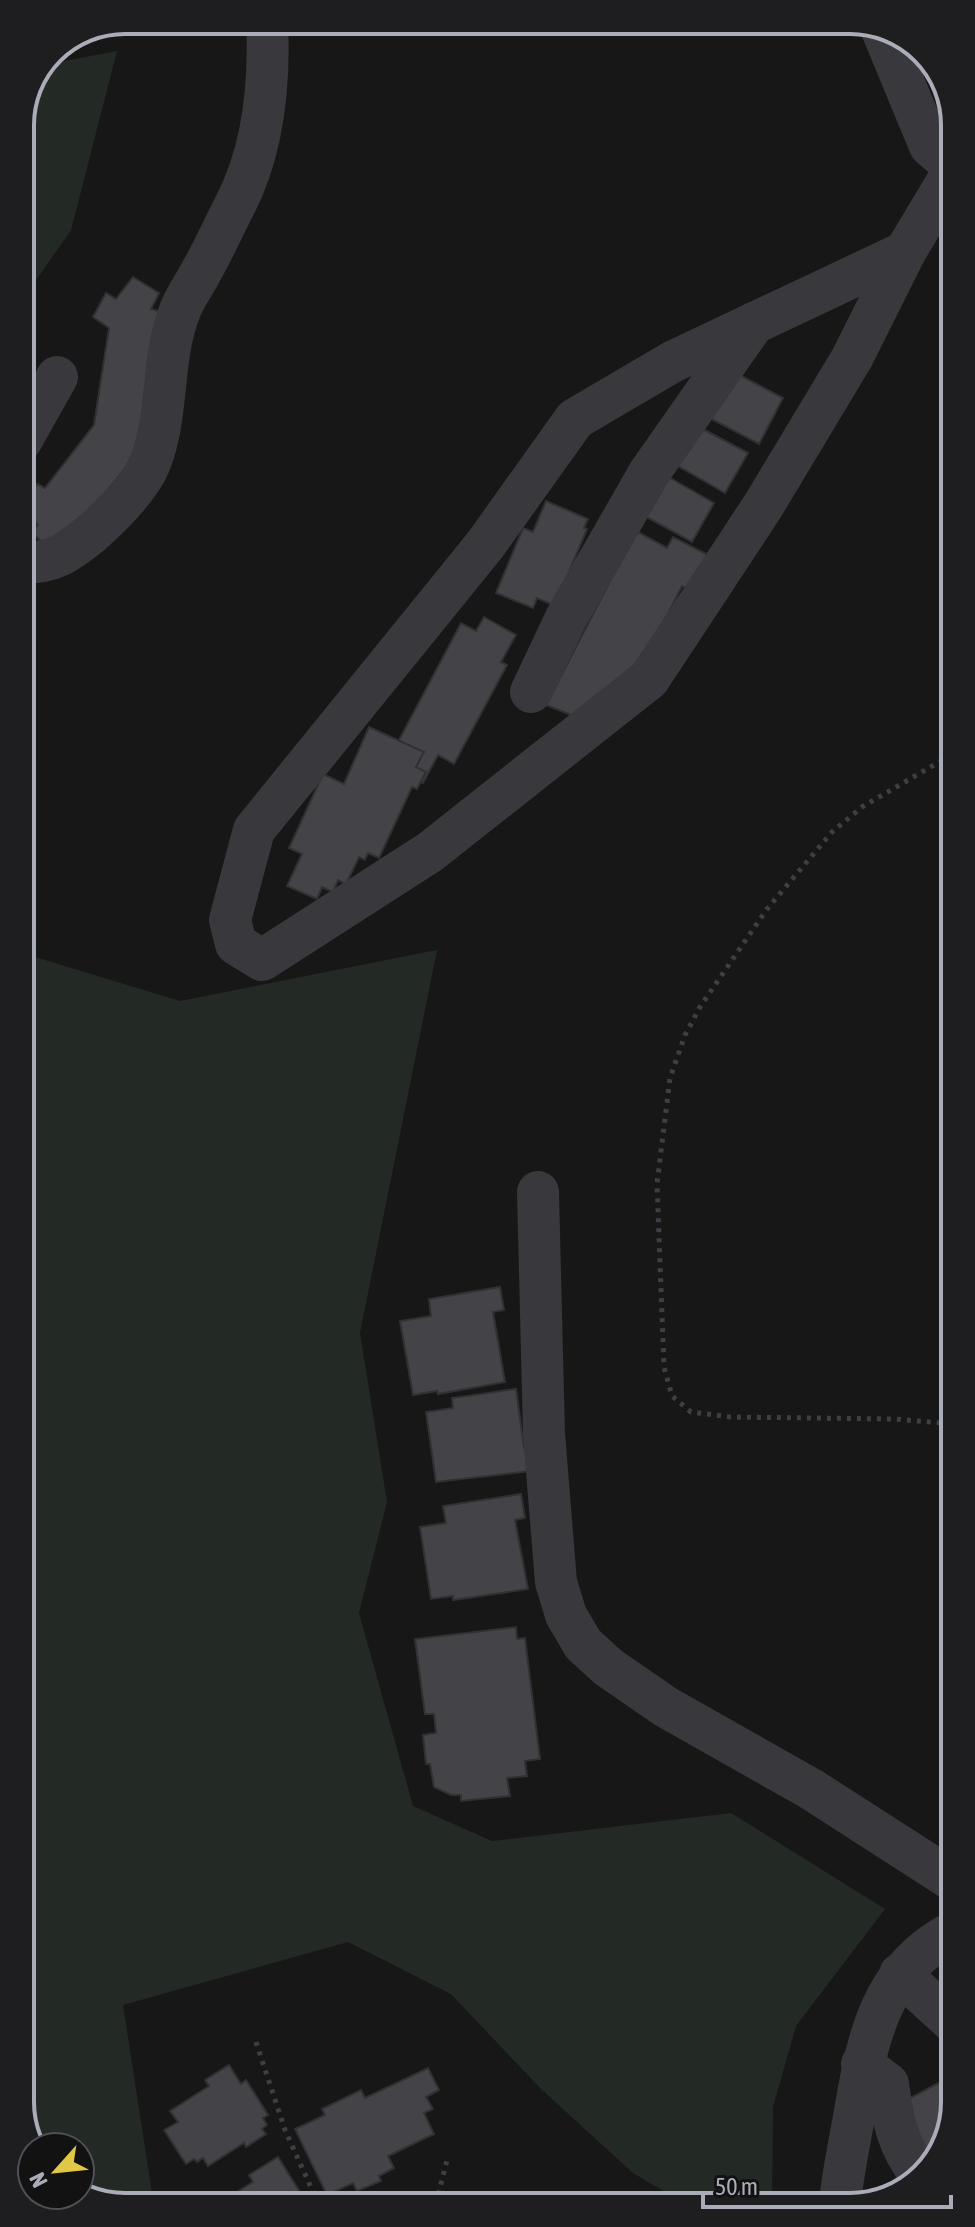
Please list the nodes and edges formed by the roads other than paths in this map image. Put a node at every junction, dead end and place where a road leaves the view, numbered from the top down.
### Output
1 (267, 34) edge
2 (887, 42) edge
3 (941, 155) edge
4 (941, 192) edge
5 (905, 252) junction
6 (755, 322) junction
7 (57, 377) dead end
8 (34, 418) edge
9 (34, 563) edge
10 (531, 692) dead end
11 (538, 1192) dead end
12 (941, 1873) edge
13 (941, 1940) edge
14 (900, 1974) junction
15 (941, 2011) edge
16 (862, 2064) junction
17 (914, 2166) edge
18 (841, 2193) edge

1 - 9 street
2 - 3 street
4 - 5 street
5 - 6 street
5 - 6 street
6 - 10 street
7 - 8 street
11 - 12 street
13 - 14 street
14 - 15 street
14 - 16 street
16 - 17 street
16 - 18 street

